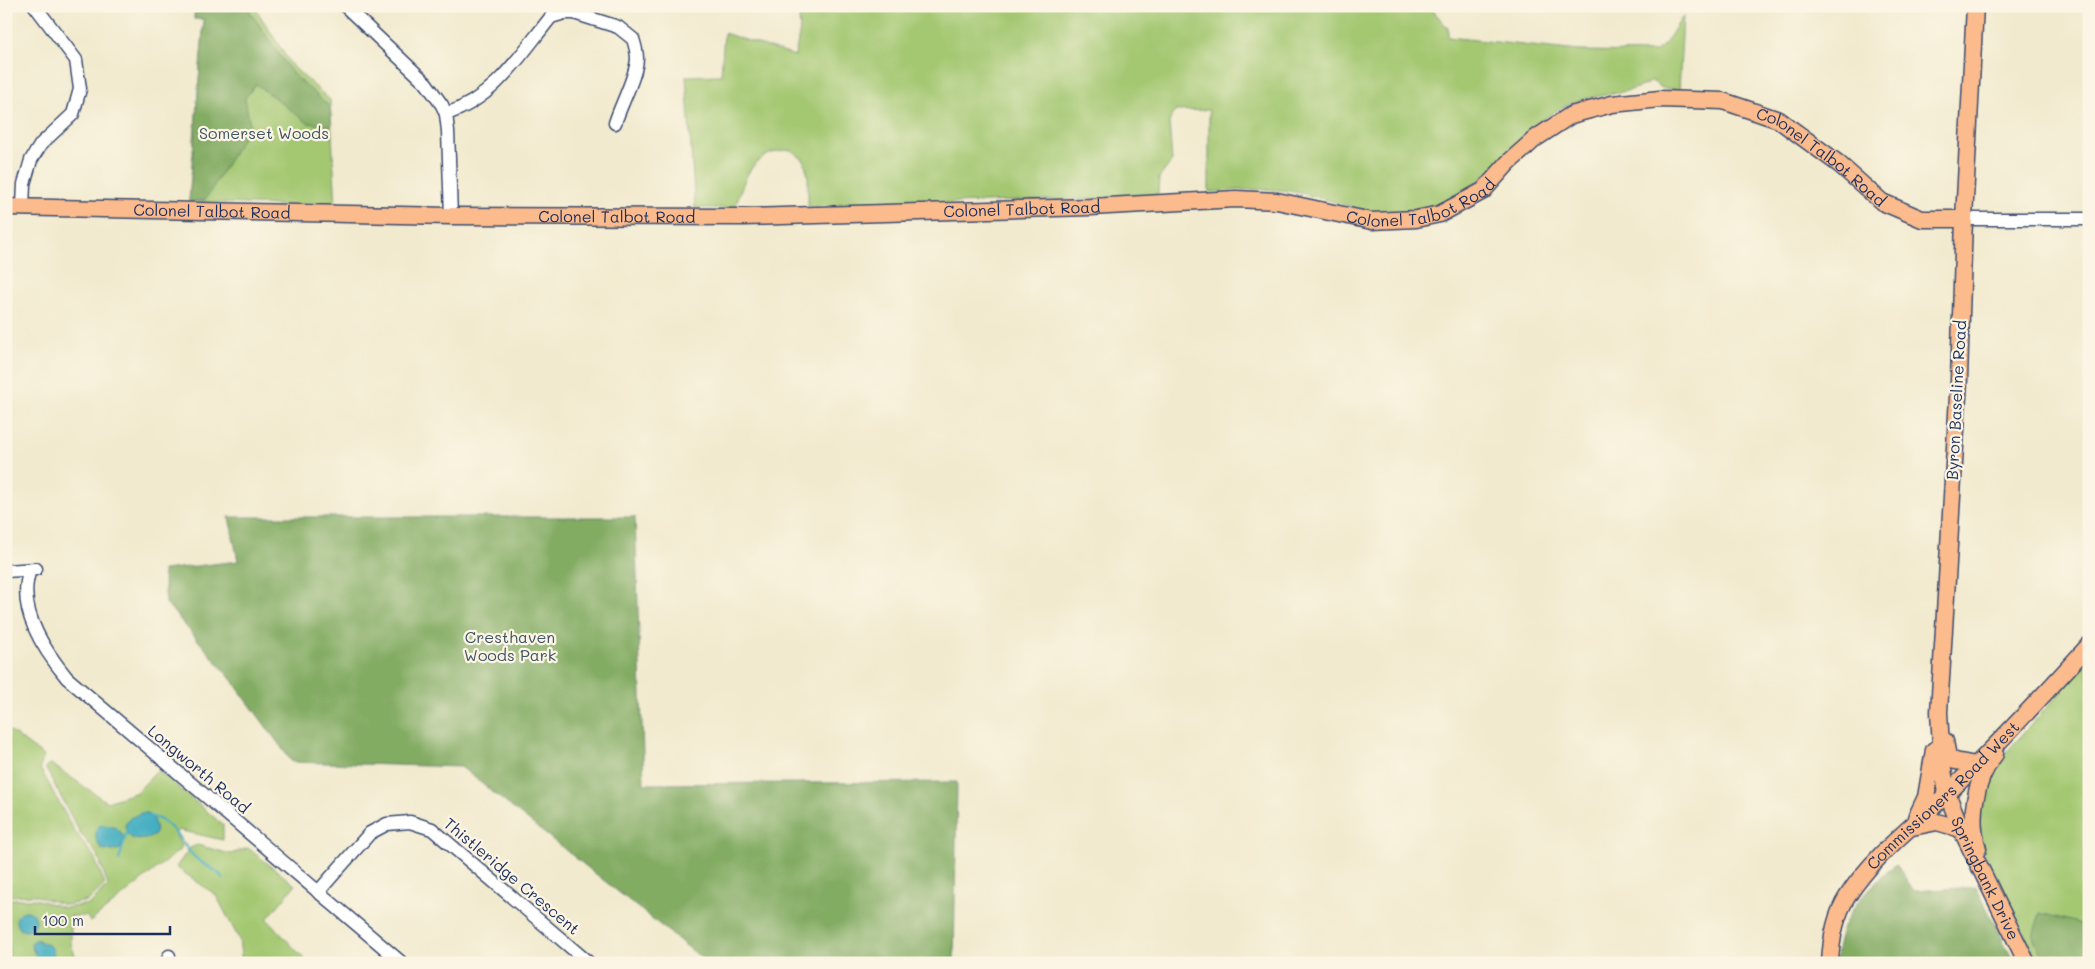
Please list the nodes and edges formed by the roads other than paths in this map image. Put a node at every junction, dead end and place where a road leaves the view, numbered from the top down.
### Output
1 (35, 6) edge
2 (345, 6) edge
3 (1975, 6) edge
4 (446, 114) junction
5 (615, 123) dead end
6 (6, 207) edge
7 (23, 207) junction
8 (451, 216) junction
9 (2089, 218) edge
10 (1964, 219) junction
11 (6, 571) edge
12 (2089, 645) edge
13 (2030, 709) junction
14 (1939, 712) junction
15 (1976, 765) junction
16 (1947, 793) junction
17 (1912, 827) junction
18 (1961, 829) junction
19 (1990, 887) junction
20 (318, 892) junction
21 (402, 963) edge
22 (589, 963) edge
23 (1830, 963) edge
24 (2027, 963) edge

1 - 7 street
2 - 4 street
3 - 10 main road, Byron Baseline Road
4 - 5 street
4 - 8 street
6 - 7 main road, Colonel Talbot Road
7 - 8 main road, Colonel Talbot Road
8 - 10 main road, Colonel Talbot Road
9 - 10 street
10 - 14 main road, Byron Baseline Road
11 - 20 street, Longworth Road
12 - 13 main road, Commissioners Road West
13 - 15 main road, Commissioners Road West
13 - 19 main road
14 - 15 main road
14 - 16 main road, Byron Baseline Road
14 - 17 main road
15 - 16 main road, Commissioners Road West
16 - 17 main road, Commissioners Road West
16 - 18 main road, Springbank Drive
17 - 18 main road
17 - 23 main road, Commissioners Road West
18 - 19 main road, Springbank Drive
19 - 24 main road, Springbank Drive
20 - 21 street, Longworth Road
20 - 22 street, Thistleridge Crescent

